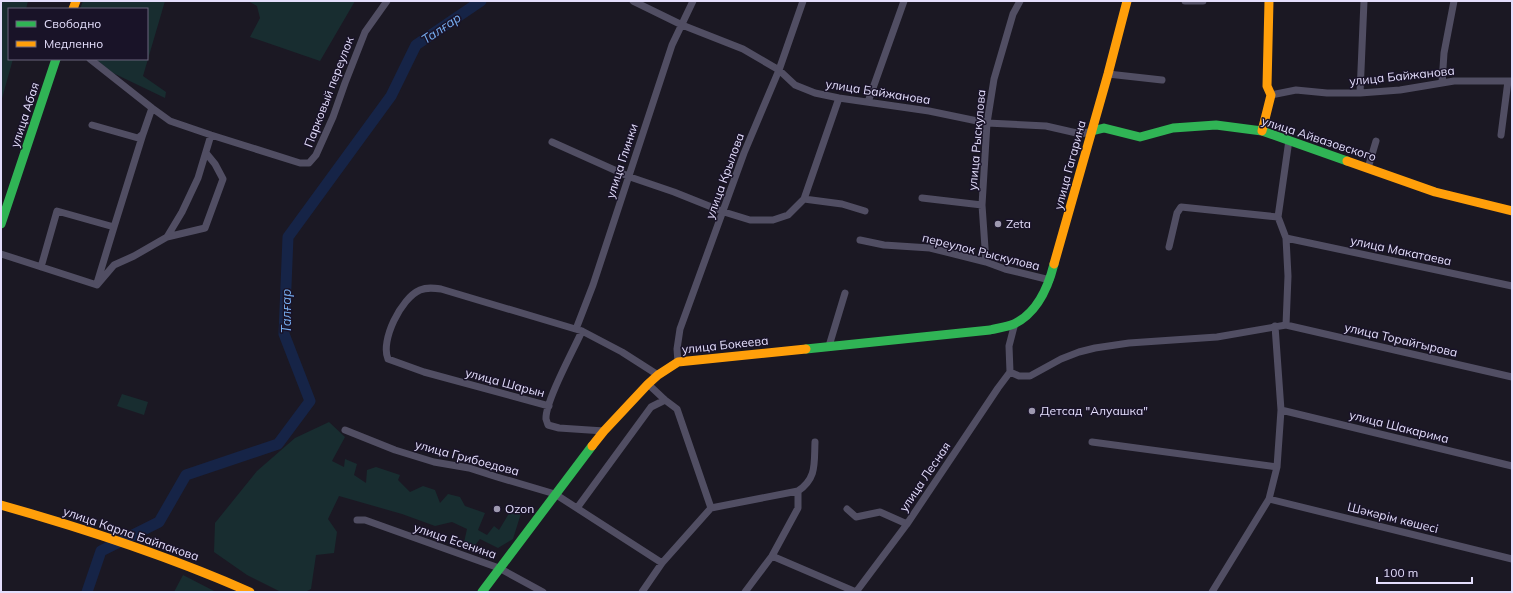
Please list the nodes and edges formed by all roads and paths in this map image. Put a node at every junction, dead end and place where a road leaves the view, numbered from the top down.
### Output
1 (387, 1) edge
2 (633, 1) edge
3 (693, 1) edge
4 (803, 1) edge
5 (904, 1) edge
6 (1020, 1) edge
7 (1127, 1) edge
8 (1184, 1) edge
9 (1203, 1) edge
10 (1269, 1) edge
11 (1364, 1) edge
12 (1454, 1) edge
13 (682, 25) junction
14 (56, 60) edge
15 (91, 60) edge
16 (779, 70) junction
17 (1108, 74) junction
18 (1162, 80) dead end
19 (1510, 81) edge
20 (1442, 83) junction
21 (1360, 93) junction
22 (1271, 95) junction
23 (839, 98) junction
24 (868, 102) junction
25 (152, 108) junction
26 (1096, 114) junction
27 (987, 123) junction
28 (92, 125) dead end
29 (1104, 128) junction
30 (1092, 131) junction
31 (1262, 131) junction
32 (144, 134) junction
33 (211, 135) junction
34 (1501, 135) dead end
35 (1289, 140) junction
36 (1376, 141) dead end
37 (552, 142) dead end
38 (206, 154) junction
39 (1368, 168) junction
40 (630, 177) junction
41 (922, 198) dead end
42 (804, 199) junction
43 (982, 205) junction
44 (865, 210) dead end
45 (1512, 211) edge
46 (724, 212) junction
47 (1278, 217) junction
48 (1, 224) edge
49 (114, 227) junction
50 (167, 237) junction
51 (1286, 238) junction
52 (860, 240) dead end
53 (1170, 247) dead end
54 (1, 254) edge
55 (986, 262) junction
56 (40, 267) junction
57 (1050, 280) junction
58 (97, 285) junction
59 (1512, 286) edge
60 (845, 293) dead end
61 (1015, 323) junction
62 (1286, 324) junction
63 (1275, 326) junction
64 (579, 330) junction
65 (829, 346) junction
66 (678, 362) junction
67 (1010, 372) junction
68 (658, 375) junction
69 (1512, 377) edge
70 (648, 384) junction
71 (665, 400) junction
72 (549, 406) junction
73 (1282, 410) junction
74 (346, 430) dead end
75 (604, 431) junction
76 (815, 442) dead end
77 (1092, 442) dead end
78 (1512, 466) edge
79 (1278, 467) junction
80 (798, 492) junction
81 (555, 494) junction
82 (1269, 499) junction
83 (1, 505) edge
84 (577, 508) junction
85 (711, 508) junction
86 (847, 509) dead end
87 (357, 520) dead end
88 (907, 524) junction
89 (772, 556) junction
90 (1512, 559) edge
91 (662, 563) junction
92 (499, 568) junction
93 (250, 592) edge
94 (482, 592) edge
95 (543, 592) edge
96 (642, 592) edge
97 (745, 592) edge
98 (856, 592) edge
99 (1212, 592) edge

1 - 33 street, Парковый переулок
2 - 13 street, улица Байжанова
3 - 13 street, улица Глинки
4 - 16 street, улица Крылова
5 - 24 street
6 - 27 street, улица Рыскулова
7 - 17 main road, улица Гагарина
8 - 9 street
10 - 22 main road
11 - 21 street
12 - 20 street
13 - 16 street, улица Байжанова
13 - 40 street, улица Глинки
14 - 48 main road, улица Абая
15 - 25 street
16 - 23 street, улица Байжанова
16 - 46 street, улица Крылова
17 - 18 street
17 - 26 main road, улица Гагарина
19 - 20 street, улица Байжанова
19 - 34 street
20 - 21 street, улица Байжанова
21 - 22 street, улица Байжанова
22 - 31 main road
23 - 24 street, улица Байжанова
23 - 42 street
24 - 27 street, улица Байжанова
25 - 32 street
25 - 33 street
26 - 29 main road
26 - 30 main road, улица Гагарина
27 - 30 street, улица Байжанова
27 - 43 street, улица Рыскулова
28 - 32 street
29 - 30 main road, улица Айвазовского
29 - 31 main road, улица Айвазовского
30 - 57 main road, улица Гагарина
31 - 35 main road, улица Айвазовского
32 - 49 street
33 - 38 street
35 - 39 main road, улица Айвазовского
35 - 47 street
36 - 39 street
37 - 40 street
38 - 50 street
38 - 50 street
39 - 45 main road, улица Айвазовского
40 - 46 street
40 - 64 street, улица Глинки
41 - 43 street
42 - 44 street
42 - 46 street
43 - 55 street, улица Рыскулова
46 - 66 street, улица Крылова
47 - 51 street
47 - 53 street
49 - 56 street
49 - 58 street
50 - 58 street
51 - 59 street, улица Макатаева
51 - 62 street
52 - 55 street, переулок Рыскулова
54 - 56 street
55 - 57 street, переулок Рыскулова
56 - 58 street
57 - 61 main road, улица Гагарина
60 - 65 street
61 - 65 main road, улица Бокеева
61 - 67 street
62 - 63 street
62 - 69 street, улица Торайгырова
63 - 67 street
63 - 73 street
64 - 68 street
64 - 72 street, улица Глинки
64 - 72 street, улица Шарын
65 - 66 main road, улица Бокеева
66 - 68 main road, улица Бокеева
67 - 88 street, улица Лесная
68 - 70 main road
70 - 71 street
70 - 75 main road
71 - 84 street
71 - 85 street
72 - 75 street, улица Шарын
73 - 78 street, улица Шакарима
73 - 79 street
74 - 81 street, улица Грибоедова
75 - 81 main road
76 - 80 street
77 - 79 street
79 - 82 street
80 - 85 street
80 - 89 street
81 - 84 street, улица Грибоедова
81 - 92 main road
82 - 90 street, Шәкәрім көшесі
82 - 99 street
83 - 93 main road, улица Карла Байпакова
84 - 91 street, улица Грибоедова
85 - 91 street
86 - 88 street
87 - 92 street, улица Есенина
88 - 98 street, улица Лесная
89 - 97 street
89 - 98 street
91 - 96 street
92 - 94 main road
92 - 95 street, улица Есенина

